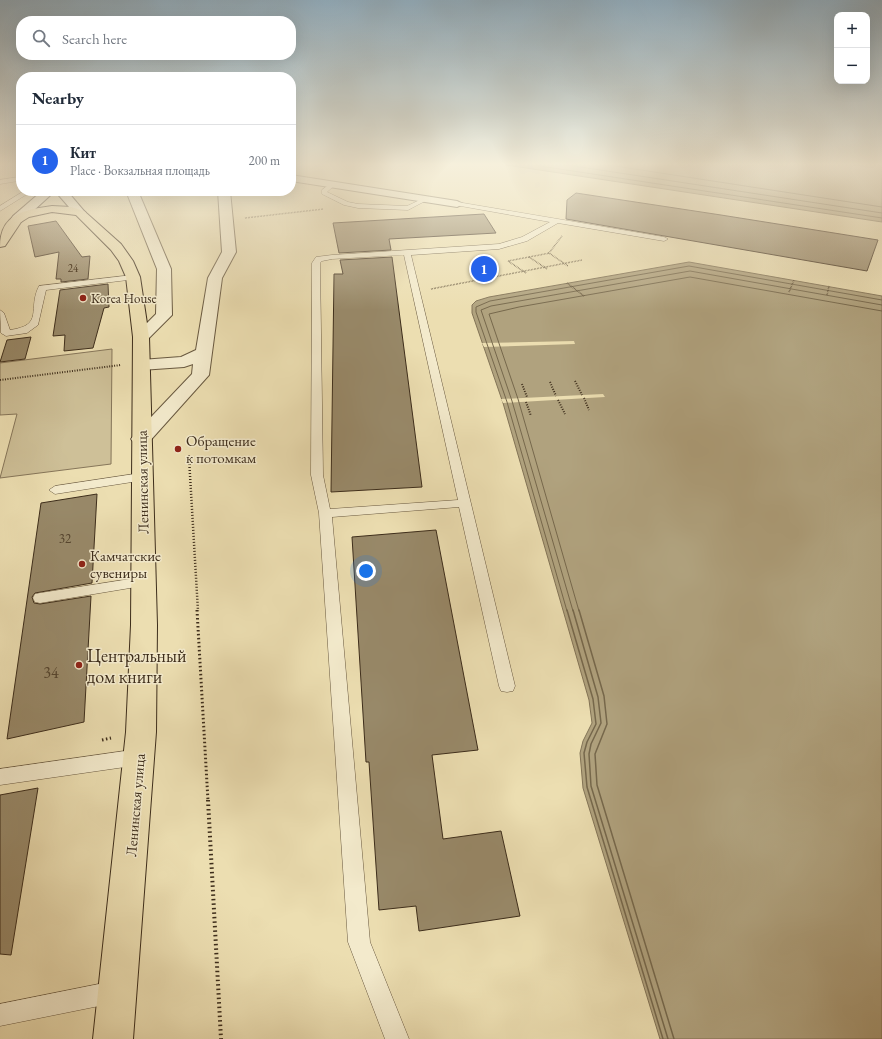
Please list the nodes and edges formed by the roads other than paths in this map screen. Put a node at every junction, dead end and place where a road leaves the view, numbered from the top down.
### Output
1 (24, 212) edge
2 (31, 212) edge
3 (141, 212) edge
4 (226, 212) edge
5 (506, 212) edge
6 (80, 213) edge
7 (16, 219) junction
8 (557, 221) junction
9 (664, 239) dead end
10 (0, 243) edge
11 (407, 253) junction
12 (133, 277) junction
13 (0, 313) edge
14 (141, 337) junction
15 (203, 353) junction
16 (133, 365) junction
17 (141, 439) junction
18 (141, 477) junction
19 (54, 490) dead end
20 (465, 503) junction
21 (325, 513) junction
22 (143, 582) junction
23 (40, 598) dead end
24 (507, 686) dead end
25 (139, 756) junction
26 (0, 778) edge
27 (118, 992) junction
28 (0, 1015) edge
29 (113, 1039) edge
30 (397, 1039) edge

1 - 7 street
2 - 7 main road
3 - 14 street
4 - 15 street
5 - 8 lane
6 - 12 main road, Ленинская улица
7 - 10 main road
8 - 9 lane
8 - 11 lane
11 - 20 lane
11 - 21 lane
12 - 13 lane
12 - 14 main road, Ленинская улица
14 - 16 main road, Ленинская улица
15 - 16 street
15 - 17 street
16 - 17 main road, Ленинская улица
17 - 18 main road, Ленинская улица
18 - 19 lane
18 - 22 main road, Ленинская улица
20 - 21 lane
20 - 24 lane
21 - 30 lane
22 - 23 lane
22 - 25 main road, Ленинская улица
25 - 26 lane
25 - 27 main road, Ленинская улица
27 - 28 lane
27 - 29 main road, Ленинская улица

